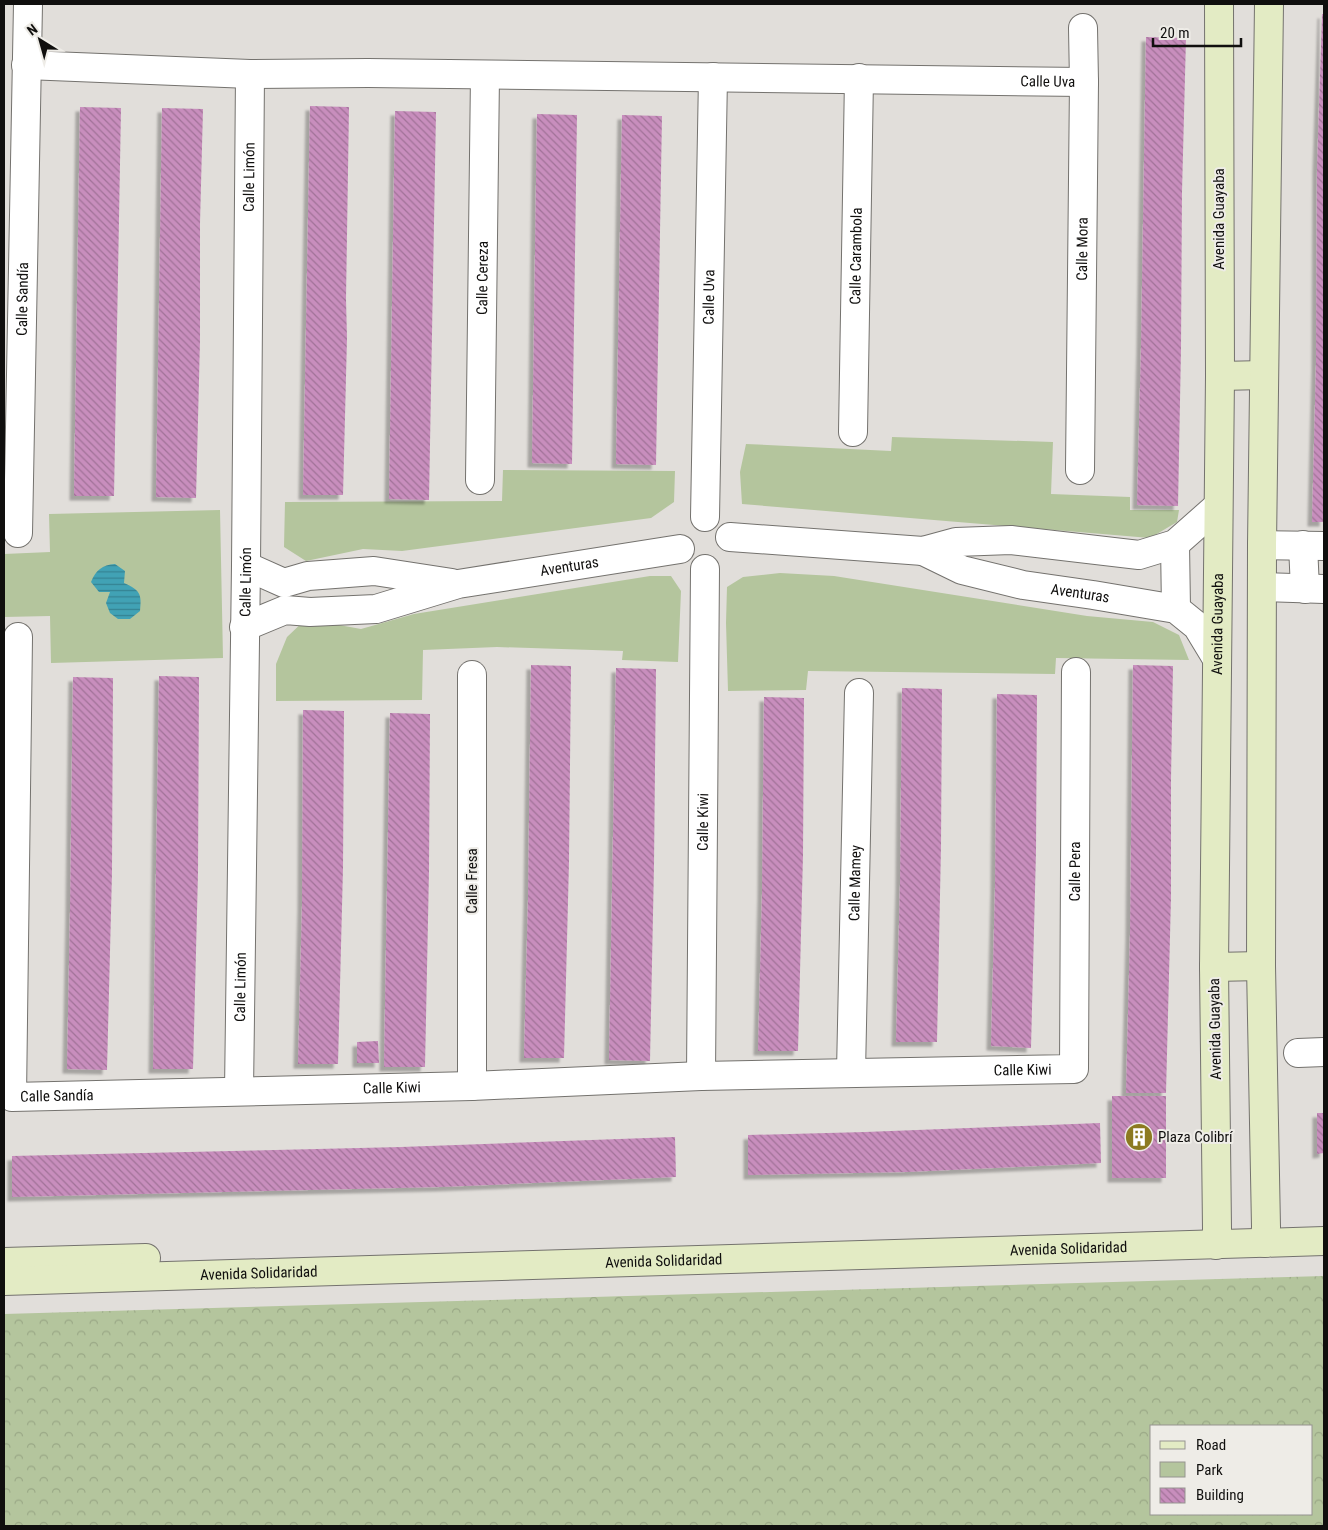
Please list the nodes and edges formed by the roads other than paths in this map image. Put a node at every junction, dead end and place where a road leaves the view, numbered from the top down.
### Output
1 (28, 4) edge
2 (1219, 4) edge
3 (1269, 4) edge
4 (1083, 28) dead end
5 (26, 65) junction
6 (250, 74) junction
7 (485, 75) junction
8 (713, 77) junction
9 (859, 78) junction
10 (1084, 82) junction
11 (1264, 375) junction
12 (1220, 376) junction
13 (853, 432) dead end
14 (1080, 470) dead end
15 (480, 480) dead end
16 (1218, 506) junction
17 (705, 517) junction
18 (18, 533) dead end
19 (730, 537) junction
20 (1175, 544) junction
21 (1262, 545) junction
22 (1314, 545) edge
23 (680, 549) junction
24 (923, 551) junction
25 (246, 566) junction
26 (705, 569) junction
27 (284, 583) junction
28 (458, 584) junction
29 (1263, 587) junction
30 (1314, 589) edge
31 (1176, 609) junction
32 (284, 610) junction
33 (244, 627) junction
34 (18, 637) dead end
35 (1217, 659) junction
36 (1076, 672) dead end
37 (472, 675) dead end
38 (859, 693) dead end
39 (1261, 966) junction
40 (1214, 967) junction
41 (1074, 1069) joint
42 (851, 1072) junction
43 (701, 1076) junction
44 (472, 1086) junction
45 (352, 1089) joint
46 (239, 1091) junction
47 (1324, 1225) edge
48 (1266, 1235) junction
49 (1217, 1237) junction
50 (1324, 1241) edge
51 (4, 1262) edge
52 (4, 1281) edge

1 - 5 street, Calle Sandía
2 - 12 main road, Avenida Guayaba
3 - 11 main road
4 - 10 street, Calle Mora
5 - 6 street
5 - 18 street, Calle Sandía
6 - 7 street, Calle Uva
6 - 25 street, Calle Limón
7 - 8 street, Calle Uva
7 - 15 street, Calle Cereza
8 - 9 street, Calle Uva
8 - 17 street, Calle Uva
9 - 10 street, Calle Uva
9 - 13 street, Calle Carambola
10 - 14 street, Calle Mora
11 - 12 main road
11 - 21 main road
12 - 16 main road, Avenida Guayaba
16 - 20 street, Aventuras
16 - 35 main road, Avenida Guayaba
17 - 19 street
17 - 23 street
19 - 24 street, Aventuras
19 - 26 street
20 - 24 street, Aventuras
20 - 31 street
21 - 22 street
21 - 29 main road
22 - 30 street
23 - 26 street
23 - 28 street, Aventuras
24 - 31 street, Aventuras
25 - 27 street
25 - 33 street, Calle Limón
26 - 43 street, Calle Kiwi
27 - 28 street, Aventuras
27 - 32 street
28 - 32 street, Aventuras
29 - 30 street
29 - 39 main road
31 - 35 street, Aventuras
32 - 33 street, Aventuras
33 - 46 street, Calle Limón
34 - 46 street, Calle Sandía
35 - 40 main road, Avenida Guayaba
36 - 41 street, Calle Pera
37 - 44 street, Calle Fresa
38 - 42 street, Calle Mamey
39 - 40 main road
39 - 48 main road
40 - 49 main road, Avenida Guayaba
41 - 42 street, Calle Kiwi
42 - 43 street, Calle Kiwi
43 - 44 street, Calle Kiwi
44 - 45 street, Calle Kiwi
45 - 46 street, Calle Sandía
47 - 48 main road, Avenida Solidaridad
48 - 49 main road, Avenida Solidaridad
48 - 50 main road, Avenida Solidaridad
49 - 51 main road, Avenida Solidaridad
49 - 52 main road, Avenida Solidaridad

